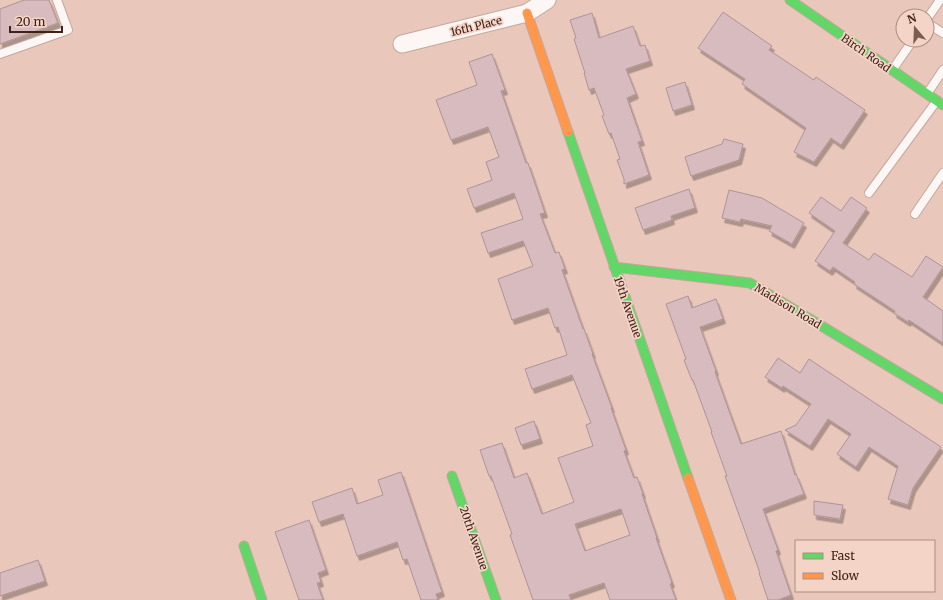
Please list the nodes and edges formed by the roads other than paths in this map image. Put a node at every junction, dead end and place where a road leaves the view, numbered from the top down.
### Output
1 (57, 0) edge
2 (547, 0) edge
3 (790, 0) edge
4 (527, 13) junction
5 (402, 44) dead end
6 (907, 48) edge
7 (0, 54) edge
8 (892, 70) junction
9 (943, 70) edge
10 (927, 94) junction
11 (940, 103) edge
12 (943, 174) edge
13 (869, 193) dead end
14 (915, 214) dead end
15 (614, 267) junction
16 (943, 399) edge
17 (452, 476) dead end
18 (244, 546) dead end
19 (262, 600) edge
20 (496, 600) edge
21 (731, 600) edge

1 - 7 lane
2 - 4 street, 16th Place
3 - 8 street, Birch Road
4 - 5 street, 16th Place
4 - 15 street, 19th Avenue
6 - 8 lane
8 - 10 street, Birch Road
9 - 10 lane
10 - 11 street, Birch Road
11 - 13 lane
12 - 14 lane
15 - 16 street, Madison Road
15 - 21 street, 19th Avenue
17 - 20 street, 20th Avenue
18 - 19 street

